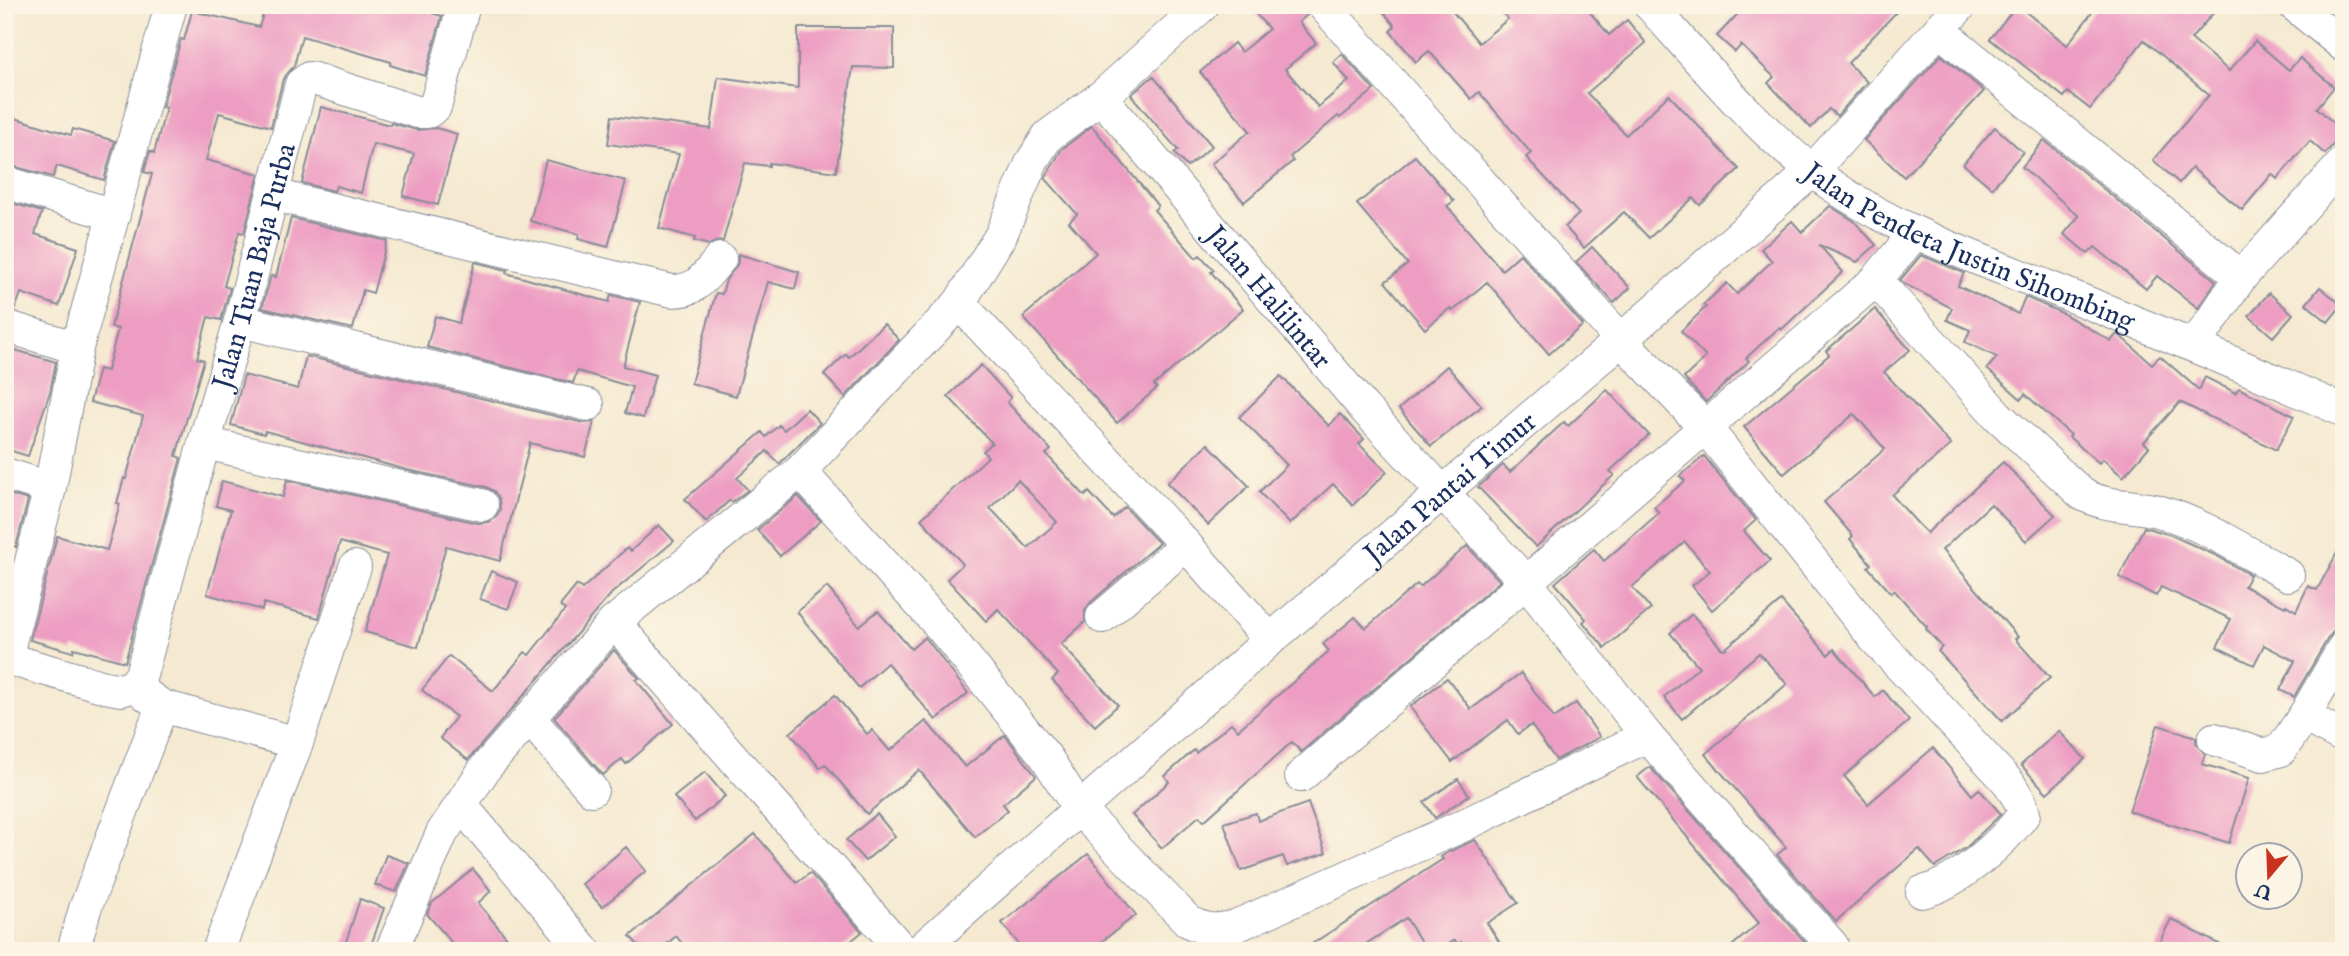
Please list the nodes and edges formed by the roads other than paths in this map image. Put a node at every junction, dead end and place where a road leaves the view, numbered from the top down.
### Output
1 (171, 5) edge
2 (464, 5) edge
3 (1203, 5) edge
4 (1323, 5) edge
5 (1650, 5) edge
6 (1961, 5) edge
7 (2294, 5) edge
8 (1939, 30) junction
9 (2344, 46) edge
10 (1101, 97) junction
11 (2344, 162) edge
12 (1812, 171) junction
13 (5, 182) edge
14 (274, 195) junction
15 (114, 215) junction
16 (1915, 233) junction
17 (720, 259) dead end
18 (2241, 277) junction
19 (1876, 280) junction
20 (959, 303) junction
21 (240, 321) junction
22 (5, 326) edge
23 (1621, 340) junction
24 (2194, 346) junction
25 (77, 348) junction
26 (588, 405) dead end
27 (2344, 411) edge
28 (1706, 428) junction
29 (204, 443) junction
30 (800, 471) junction
31 (5, 474) edge
32 (50, 488) junction
33 (1442, 493) junction
34 (482, 505) dead end
35 (1186, 545) junction
36 (355, 567) dead end
37 (2288, 575) dead end
38 (1526, 582) junction
39 (1102, 617) dead end
40 (614, 622) junction
41 (1270, 640) junction
42 (2344, 647) edge
43 (6, 658) edge
44 (132, 686) junction
45 (162, 706) junction
46 (2304, 716) junction
47 (529, 718) junction
48 (1647, 736) junction
49 (2344, 737) edge
50 (2214, 739) dead end
51 (297, 743) junction
52 (1301, 776) dead end
53 (592, 790) dead end
54 (461, 805) junction
55 (1080, 810) junction
56 (1922, 892) dead end
57 (1200, 940) edge
58 (1832, 945) dead end
59 (73, 951) edge
60 (218, 951) edge
61 (391, 951) edge
62 (585, 951) edge
63 (903, 951) edge
64 (919, 951) edge

1 - 15 street
2 - 14 street, Jalan Tuan Baja Purba
3 - 10 street
4 - 23 street
5 - 12 street, Jalan Pendeta Justin Sihombing
6 - 8 street, Jalan Pantai Timur
7 - 9 street
8 - 12 street, Jalan Pantai Timur
8 - 18 street
10 - 20 street
10 - 33 street, Jalan Halilintar
11 - 18 street
12 - 16 street, Jalan Pendeta Justin Sihombing
12 - 23 street, Jalan Pantai Timur
13 - 15 street
14 - 17 street
14 - 21 street, Jalan Tuan Baja Purba
15 - 25 street
16 - 19 street
16 - 24 street, Jalan Pendeta Justin Sihombing
18 - 24 street
19 - 28 street
19 - 37 street
20 - 30 street
20 - 35 street
21 - 26 street
21 - 29 street, Jalan Tuan Baja Purba
22 - 25 street
23 - 28 street
23 - 33 street, Jalan Pantai Timur
24 - 27 street, Jalan Pendeta Justin Sihombing
25 - 32 street
28 - 38 street
28 - 56 street
29 - 34 street
29 - 44 street, Jalan Tuan Baja Purba
30 - 40 street
30 - 55 street
31 - 32 street
32 - 43 street
33 - 38 street, Jalan Halilintar
33 - 41 street, Jalan Pantai Timur
35 - 39 street
35 - 41 street
36 - 51 street
38 - 48 street, Jalan Halilintar
38 - 52 street
40 - 47 street
40 - 63 street
41 - 55 street, Jalan Pantai Timur
42 - 46 street
43 - 44 street
44 - 45 street
45 - 51 street
45 - 59 street
46 - 49 street
46 - 50 street
47 - 53 street
47 - 54 street
48 - 57 street
48 - 58 street, Jalan Halilintar
51 - 60 street
54 - 61 street
54 - 62 street
55 - 57 street
55 - 64 street, Jalan Pantai Timur

